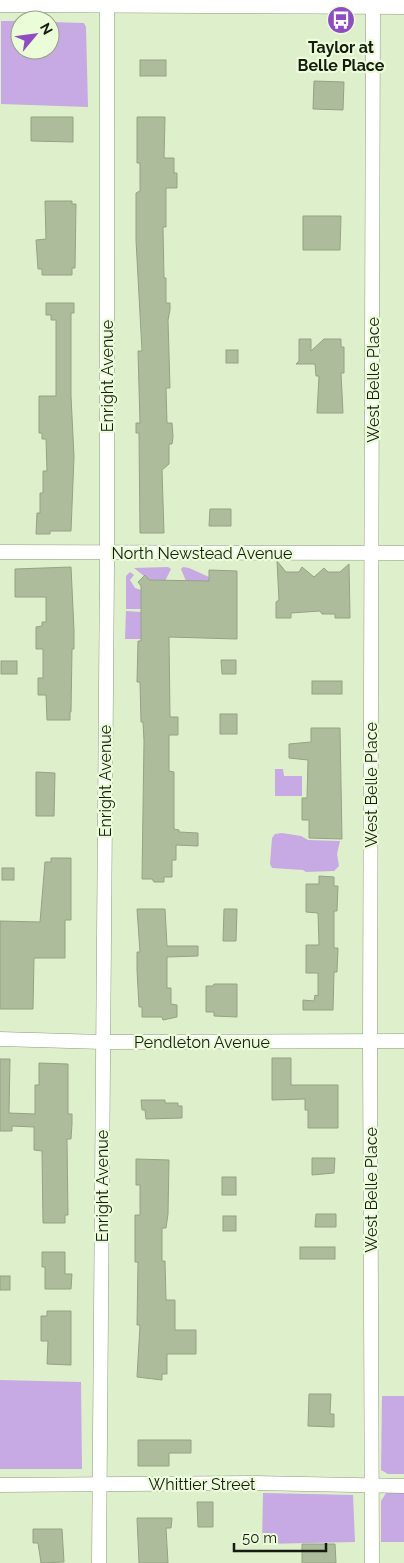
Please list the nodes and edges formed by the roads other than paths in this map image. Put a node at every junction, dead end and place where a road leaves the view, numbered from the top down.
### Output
1 (107, 3) edge
2 (163, 3) edge
3 (0, 5) edge
4 (373, 7) junction
5 (404, 7) edge
6 (0, 552) edge
7 (107, 552) junction
8 (372, 553) junction
9 (404, 553) edge
10 (0, 1039) edge
11 (103, 1042) junction
12 (370, 1042) junction
13 (404, 1042) edge
14 (99, 1484) junction
15 (0, 1485) edge
16 (372, 1486) junction
17 (404, 1486) edge
18 (99, 1563) edge
19 (372, 1563) edge

1 - 2 street
1 - 3 street
1 - 7 street, Enright Avenue
2 - 4 street
4 - 5 street
4 - 8 street, West Belle Place
6 - 7 street, North Newstead Avenue
7 - 8 street, North Newstead Avenue
7 - 11 street, Enright Avenue
8 - 9 street, North Newstead Avenue
8 - 12 street, West Belle Place
10 - 11 street, Pendleton Avenue
11 - 12 street, Pendleton Avenue
11 - 14 street, Enright Avenue
12 - 13 street, Pendleton Avenue
12 - 16 street, West Belle Place
14 - 15 street, Whittier Street
14 - 16 street, Whittier Street
14 - 18 street, Enright Avenue
16 - 17 street, Whittier Street
16 - 19 street, West Belle Place

